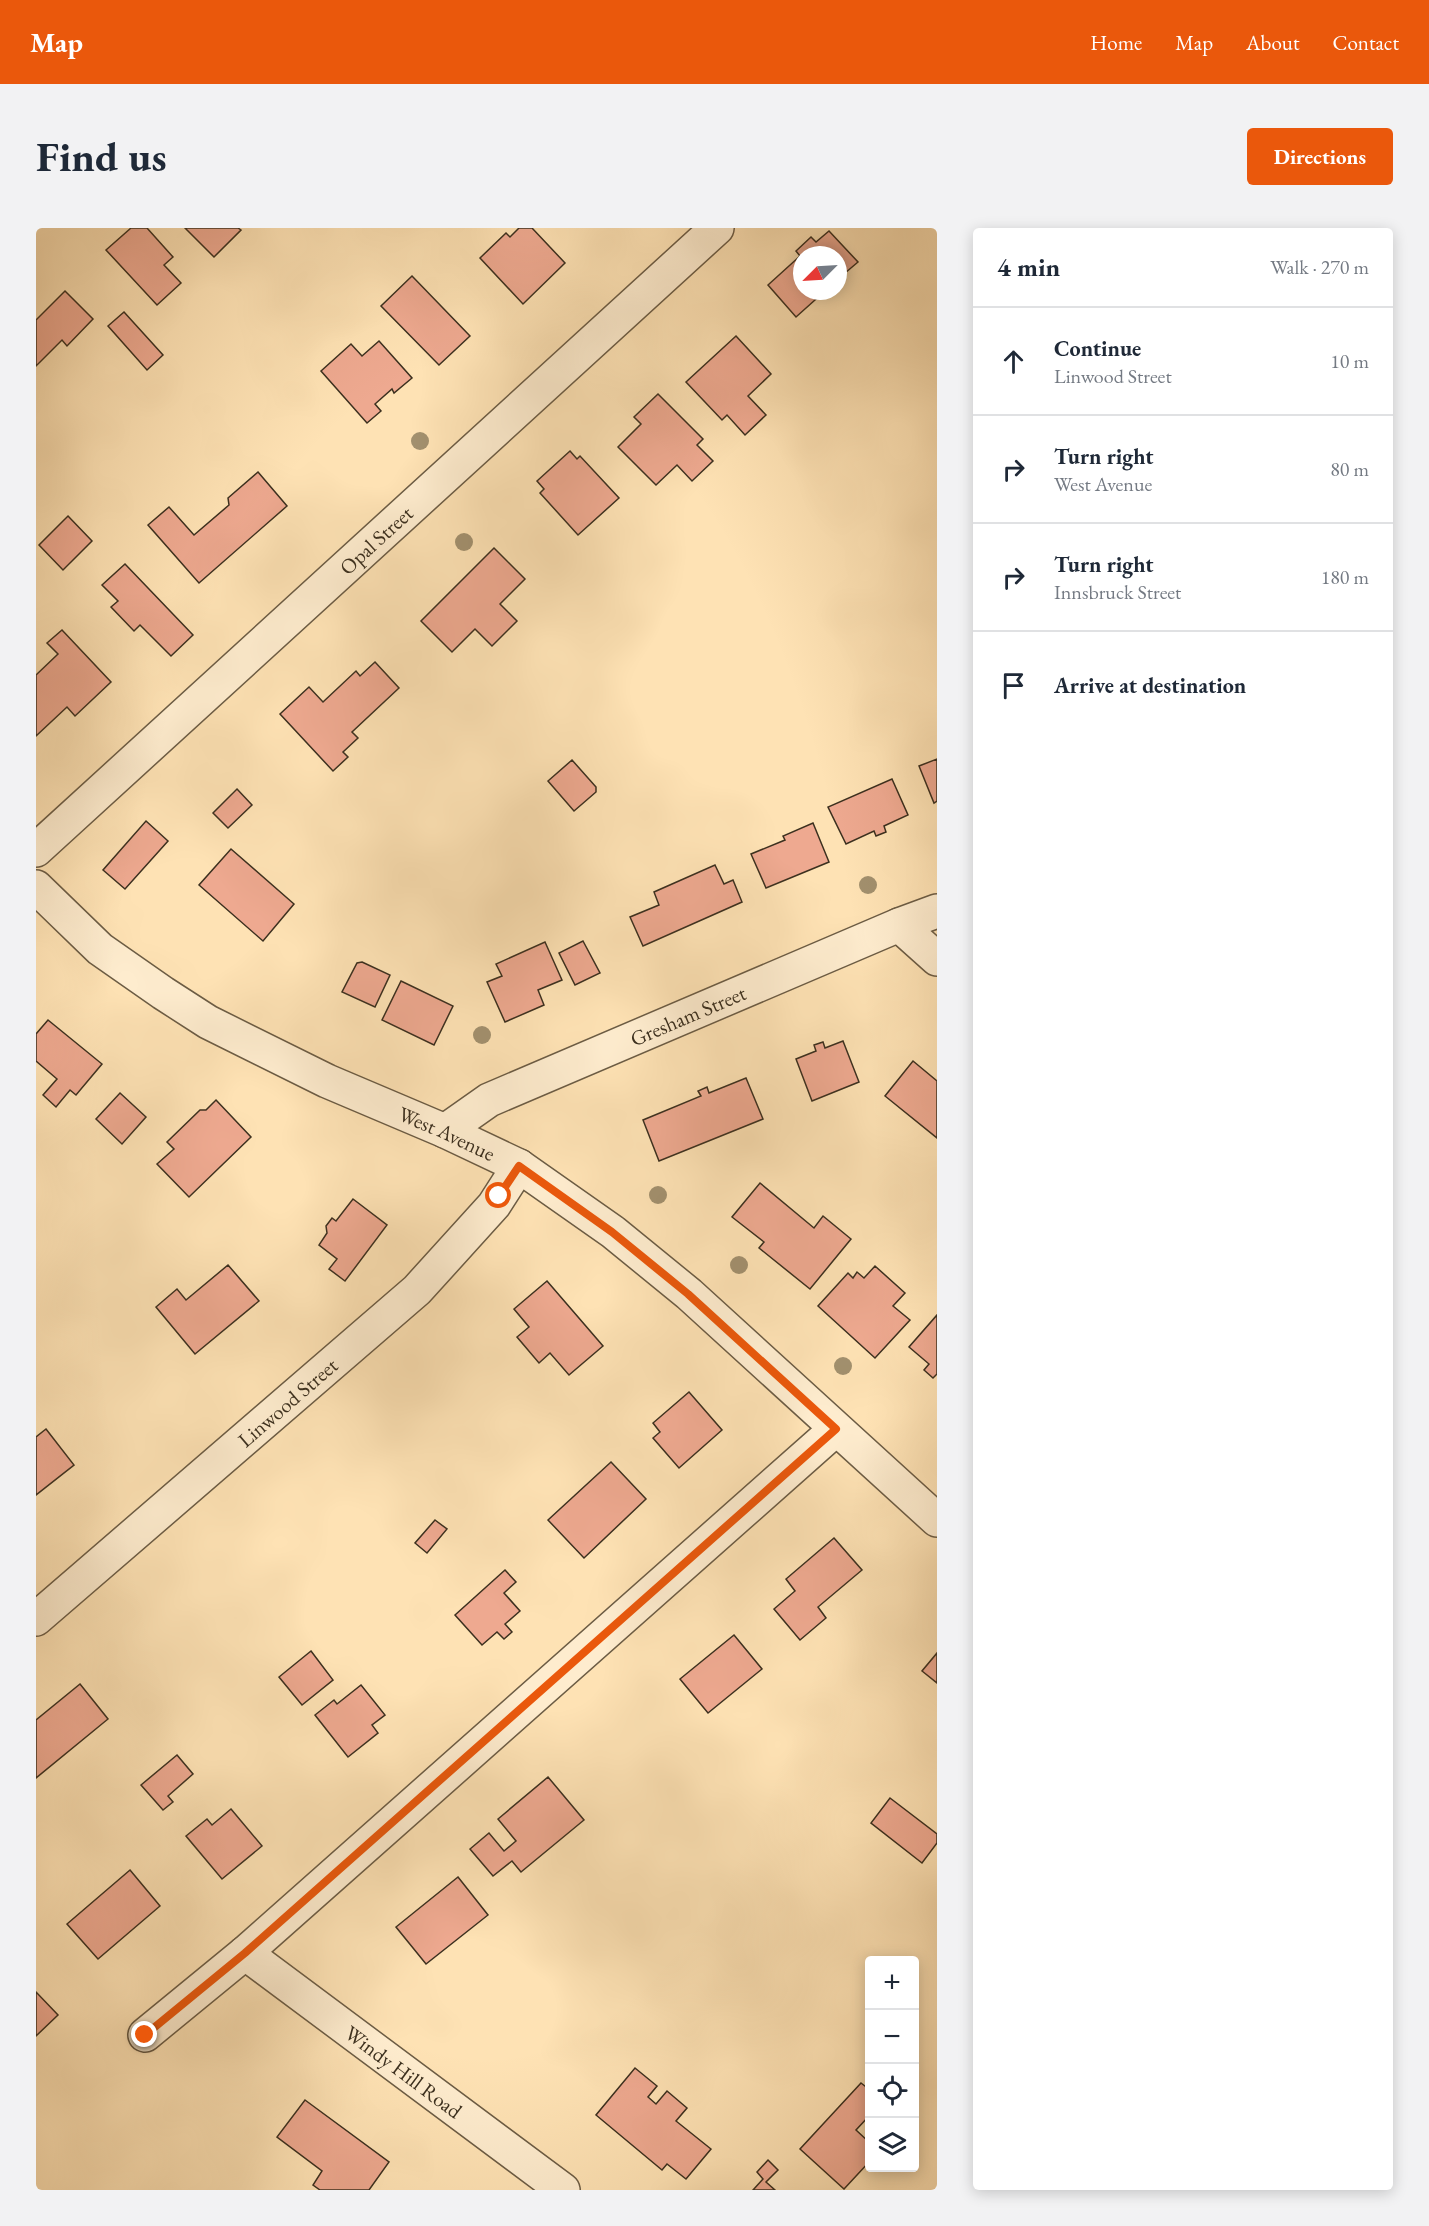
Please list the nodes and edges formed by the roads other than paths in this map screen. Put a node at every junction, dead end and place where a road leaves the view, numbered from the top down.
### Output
1 (717, 228) edge
2 (36, 850) edge
3 (36, 887) edge
4 (937, 911) edge
5 (899, 925) junction
6 (937, 959) edge
7 (445, 1131) junction
8 (519, 1166) junction
9 (836, 1429) junction
10 (937, 1520) edge
11 (36, 1619) edge
12 (245, 1953) junction
13 (145, 2035) dead end
14 (564, 2190) edge

1 - 2 street, Opal Street
3 - 7 street, West Avenue
4 - 5 street, Gresham Street
5 - 6 street
5 - 7 street, Gresham Street
7 - 8 street, West Avenue
8 - 9 street, West Avenue
8 - 11 street, Linwood Street
9 - 10 street, West Avenue
9 - 12 street
12 - 13 street
12 - 14 street, Windy Hill Road

